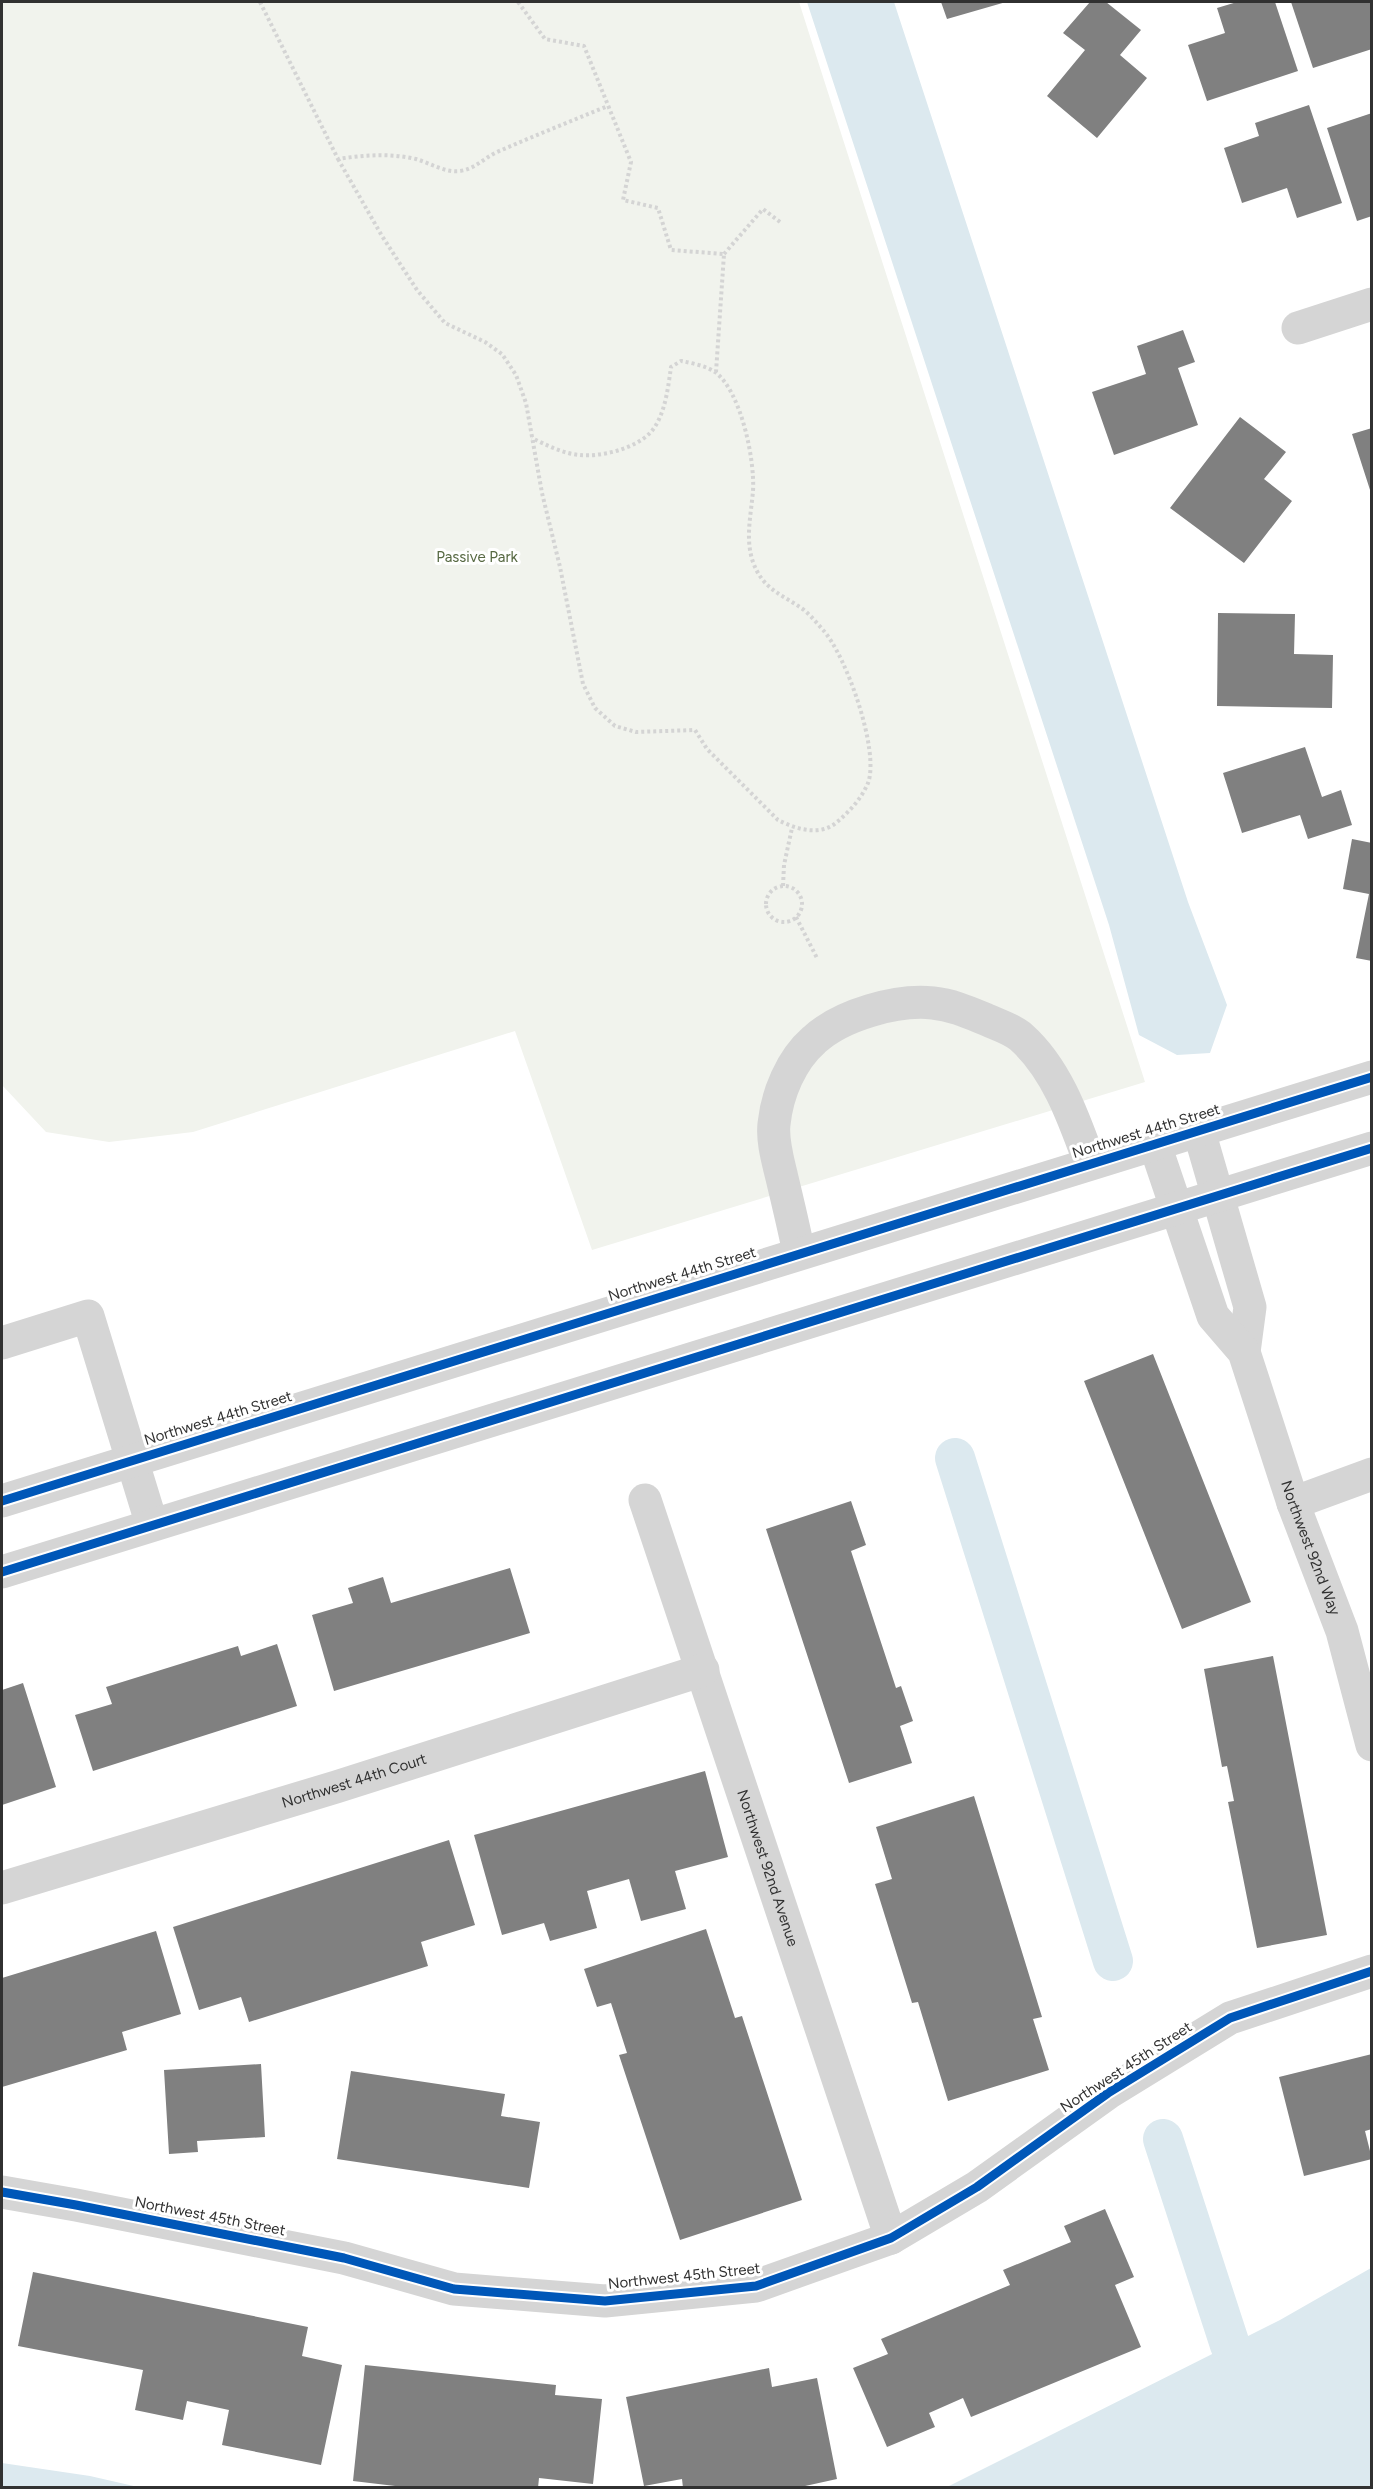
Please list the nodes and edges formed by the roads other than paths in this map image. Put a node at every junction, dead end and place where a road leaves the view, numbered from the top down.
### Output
1 (1371, 304) edge
2 (1298, 328) dead end
3 (1371, 1077) edge
4 (1199, 1131) junction
5 (1155, 1144) junction
6 (1371, 1148) edge
7 (1090, 1163) junction
8 (1219, 1196) junction
9 (1177, 1208) junction
10 (799, 1253) junction
11 (2, 1343) edge
12 (1244, 1352) junction
13 (132, 1460) junction
14 (1371, 1474) edge
15 (645, 1500) dead end
16 (2, 1501) edge
17 (1293, 1503) junction
18 (152, 1525) junction
19 (2, 1572) edge
20 (1342, 1630) junction
21 (1371, 1654) edge
22 (703, 1670) junction
23 (1371, 1745) edge
24 (2, 1888) edge
25 (1371, 1971) edge
26 (2, 2192) edge
27 (891, 2238) junction

1 - 2 street
3 - 4 street, Northwest 44th Street
4 - 5 street, Northwest 44th Street
4 - 8 street, Northwest 92nd Way
5 - 7 street, Northwest 44th Street
5 - 9 street, Northwest 92nd Way
6 - 8 street
7 - 10 street, Northwest 44th Street
7 - 10 street
8 - 9 street
8 - 12 street, Northwest 92nd Way
9 - 12 street, Northwest 92nd Way
9 - 18 street
10 - 13 street, Northwest 44th Street
11 - 13 street
12 - 17 street, Northwest 92nd Way
13 - 16 street, Northwest 44th Street
13 - 18 street
14 - 17 street
15 - 22 street, Northwest 92nd Avenue
17 - 20 street, Northwest 92nd Way
18 - 19 street
20 - 21 street
20 - 23 street, Northwest 92nd Way
22 - 24 street, Northwest 44th Court
22 - 27 street, Northwest 92nd Avenue
25 - 27 street, Northwest 45th Street
26 - 27 street, Northwest 45th Street

